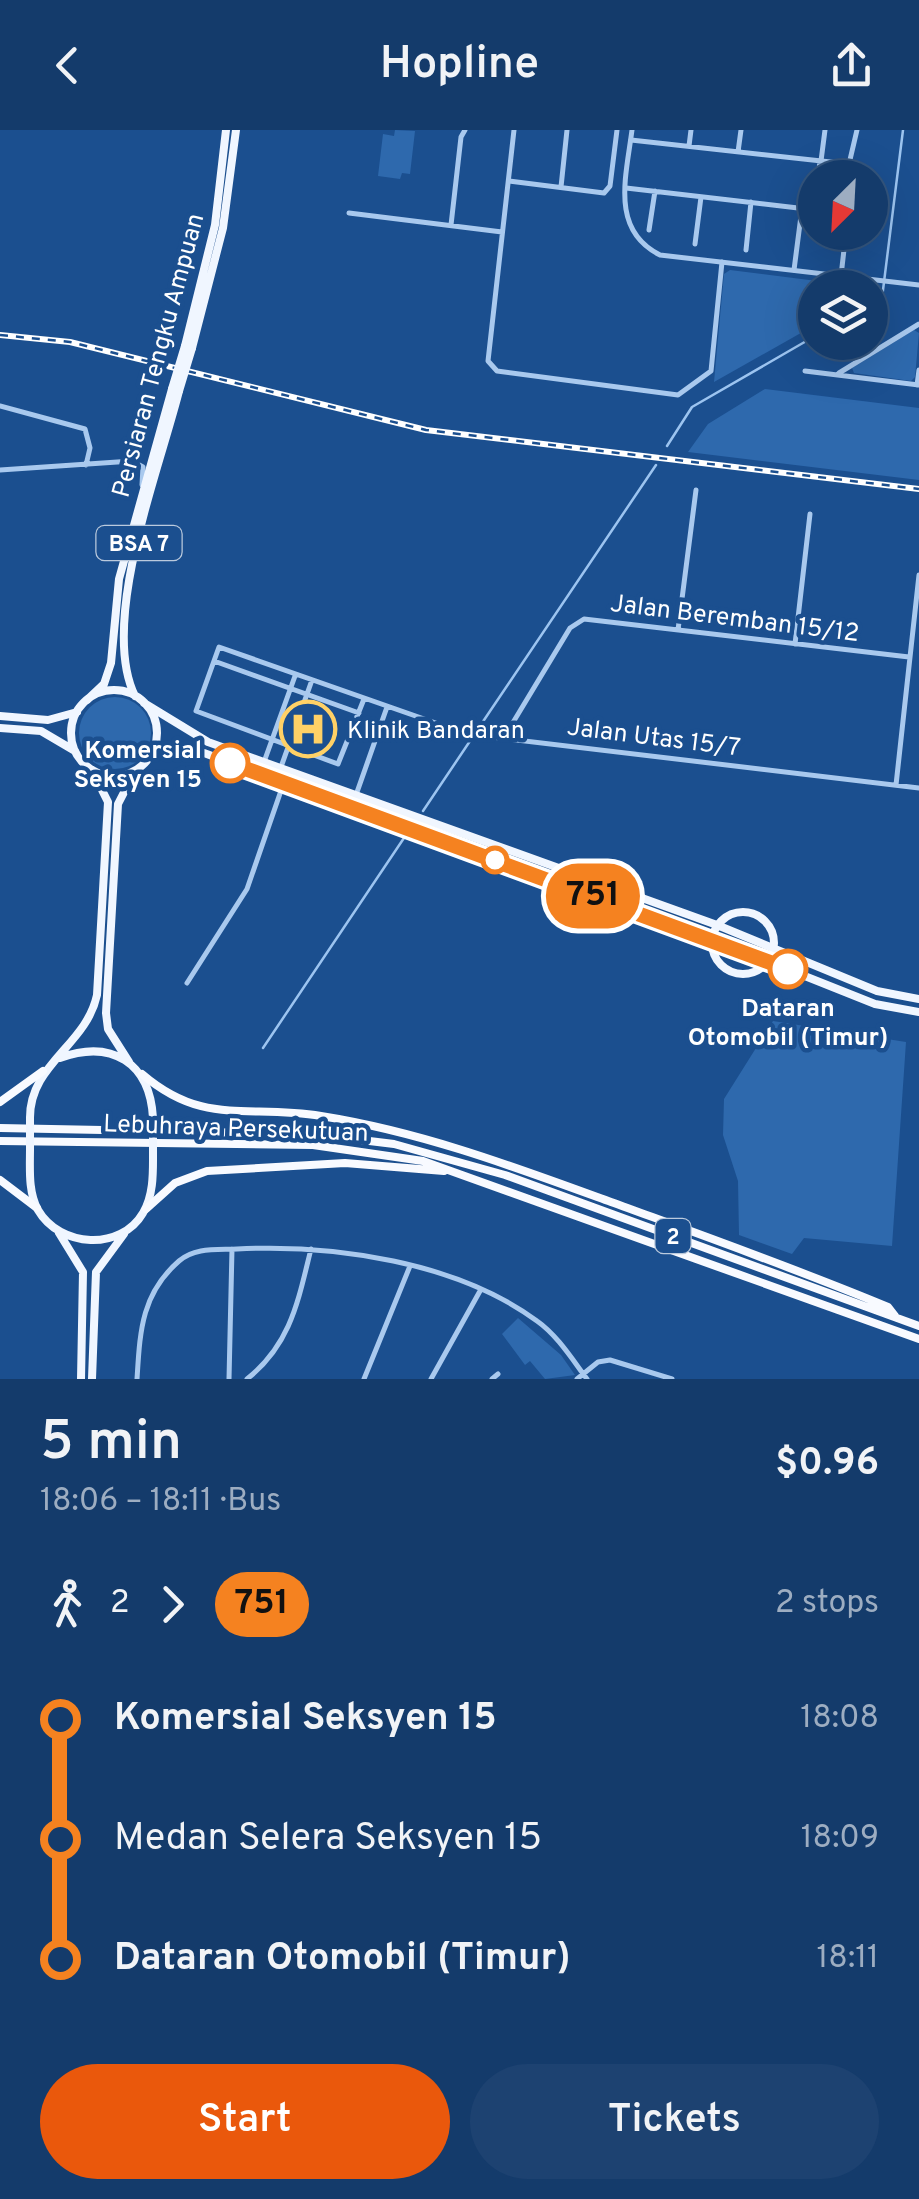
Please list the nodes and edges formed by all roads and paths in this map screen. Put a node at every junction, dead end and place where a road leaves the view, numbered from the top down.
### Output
1 (226, 130) edge
2 (236, 130) edge
3 (465, 130) edge
4 (514, 130) edge
5 (567, 130) edge
6 (616, 130) edge
7 (632, 130) edge
8 (691, 130) edge
9 (741, 130) edge
10 (826, 130) edge
11 (857, 130) edge
12 (631, 140) junction
13 (689, 146) junction
14 (738, 152) junction
15 (811, 160) edge
16 (820, 160) edge
17 (852, 160) edge
18 (508, 181) junction
19 (560, 188) junction
20 (626, 188) junction
21 (654, 191) junction
22 (701, 196) junction
23 (752, 202) junction
24 (798, 208) edge
25 (349, 213) dead end
26 (451, 226) junction
27 (649, 230) dead end
28 (502, 232) junction
29 (798, 239) edge
30 (696, 244) dead end
31 (746, 250) dead end
32 (722, 262) junction
33 (794, 270) junction
34 (798, 271) edge
35 (888, 281) edge
36 (919, 285) edge
37 (919, 324) edge
38 (188, 347) junction
39 (919, 370) edge
40 (805, 371) dead end
41 (836, 374) junction
42 (918, 385) edge
43 (175, 390) junction
44 (0, 406) edge
45 (86, 465) junction
46 (0, 470) edge
47 (696, 490) dead end
48 (141, 498) junction
49 (810, 514) dead end
50 (919, 575) edge
51 (678, 630) junction
52 (796, 644) junction
53 (909, 657) junction
54 (214, 661) junction
55 (296, 674) junction
56 (312, 680) junction
57 (290, 688) junction
58 (308, 694) junction
59 (135, 696) junction
60 (364, 699) junction
61 (88, 700) junction
62 (144, 703) junction
63 (387, 707) junction
64 (77, 712) junction
65 (359, 713) junction
66 (0, 716) edge
67 (0, 728) edge
68 (502, 739) junction
69 (272, 740) junction
70 (289, 746) junction
71 (75, 751) junction
72 (152, 754) junction
73 (264, 762) junction
74 (281, 768) junction
75 (92, 770) junction
76 (135, 770) junction
77 (284, 782) junction
78 (896, 785) junction
79 (919, 788) edge
80 (356, 795) junction
81 (717, 925) junction
82 (712, 939) junction
83 (774, 948) junction
84 (768, 961) junction
85 (187, 983) dead end
86 (919, 998) edge
87 (919, 1012) edge
88 (56, 1059) junction
89 (129, 1062) junction
90 (43, 1071) junction
91 (142, 1074) junction
92 (0, 1102) edge
93 (0, 1128) edge
94 (0, 1140) edge
95 (425, 1150) junction
96 (476, 1153) junction
97 (458, 1172) junction
98 (0, 1180) edge
99 (37, 1208) junction
100 (146, 1208) junction
101 (131, 1228) junction
102 (56, 1230) junction
103 (232, 1249) junction
104 (312, 1250) junction
105 (410, 1266) junction
106 (480, 1291) junction
107 (895, 1316) junction
108 (919, 1326) edge
109 (919, 1338) edge
110 (582, 1378) edge
111 (82, 1379) edge
112 (92, 1379) edge
113 (138, 1379) edge
114 (229, 1379) edge
115 (247, 1379) edge
116 (364, 1379) edge
117 (430, 1379) edge
118 (672, 1379) edge

1 - 38 main road, Persiaran Tengku Ampuan / BSA 7
2 - 38 main road, Persiaran Tengku Ampuan / BSA 7
3 - 26 street
4 - 18 street
5 - 19 street
6 - 19 street
7 - 12 street
8 - 13 street
9 - 14 street
10 - 16 street
11 - 17 street
12 - 13 street
12 - 20 street
13 - 14 street
14 - 15 street
18 - 19 street
18 - 28 street
20 - 21 street
20 - 32 street
21 - 22 street
21 - 27 street
22 - 23 street
22 - 30 street
23 - 24 street
23 - 31 street
25 - 26 street
26 - 28 street
28 - 32 street
29 - 33 street
32 - 33 street
33 - 34 street
35 - 36 street
37 - 41 street
38 - 43 main road, Persiaran Tengku Ampuan / BSA 7, bridge
39 - 42 street
40 - 41 street
41 - 42 street
43 - 48 main road, Persiaran Tengku Ampuan / BSA 7
43 - 59 main road, Persiaran Tengku Ampuan / BSA 7
44 - 45 street
45 - 46 street
45 - 48 street
47 - 51 street
48 - 61 main road, Persiaran Tengku Ampuan / BSA 7
49 - 52 street
50 - 53 street
51 - 52 street, Jalan Beremban 15/12
51 - 68 street, Jalan Beremban 15/12
52 - 53 street, Jalan Beremban 15/12
53 - 78 street
54 - 55 street, Jalan Utas 15/7
54 - 57 street
54 - 69 street
55 - 56 street, Jalan Utas 15/7
55 - 57 street
56 - 58 street
56 - 60 street, Jalan Utas 15/7
57 - 58 street
57 - 69 street
58 - 65 street
58 - 70 street
59 - 61 main road
59 - 62 main road
60 - 63 street, Jalan Utas 15/7
60 - 65 street
61 - 64 main road
62 - 72 main road
62 - 73 main road
63 - 68 street, Jalan Utas 15/7
63 - 80 street
64 - 66 main road
64 - 71 main road
65 - 70 street
67 - 71 main road
68 - 78 street, Jalan Utas 15/7
69 - 70 street
69 - 73 street
70 - 74 street
71 - 75 main road
72 - 76 main road
72 - 77 main road
73 - 74 main road
74 - 80 main road
75 - 76 main road
75 - 88 main road
76 - 89 main road
77 - 82 main road
77 - 85 street
78 - 79 street, Jalan Utas 15/7
80 - 81 main road
81 - 82 main road
81 - 83 main road
81 - 83 main road
82 - 84 main road
82 - 84 main road
83 - 84 main road
83 - 86 main road
84 - 87 main road
88 - 89 main road
88 - 90 main road
89 - 91 main road
90 - 92 highway
90 - 99 main road, bridge
91 - 96 highway
91 - 100 main road, bridge
93 - 95 highway, Lebuhraya Persekutuan / 2
94 - 97 highway, Lebuhraya Persekutuan / 2
95 - 96 highway
95 - 107 highway, Lebuhraya Persekutuan / 2
96 - 107 highway
97 - 100 highway
97 - 109 highway, Lebuhraya Persekutuan / 2
98 - 99 highway
99 - 102 main road
100 - 101 main road
101 - 102 main road
101 - 112 main road
102 - 111 main road
103 - 104 street
103 - 113 street
103 - 114 street
104 - 105 street
104 - 115 street
105 - 106 street
105 - 116 street
106 - 110 street
106 - 117 street
107 - 108 highway, Lebuhraya Persekutuan / 2
110 - 118 street

